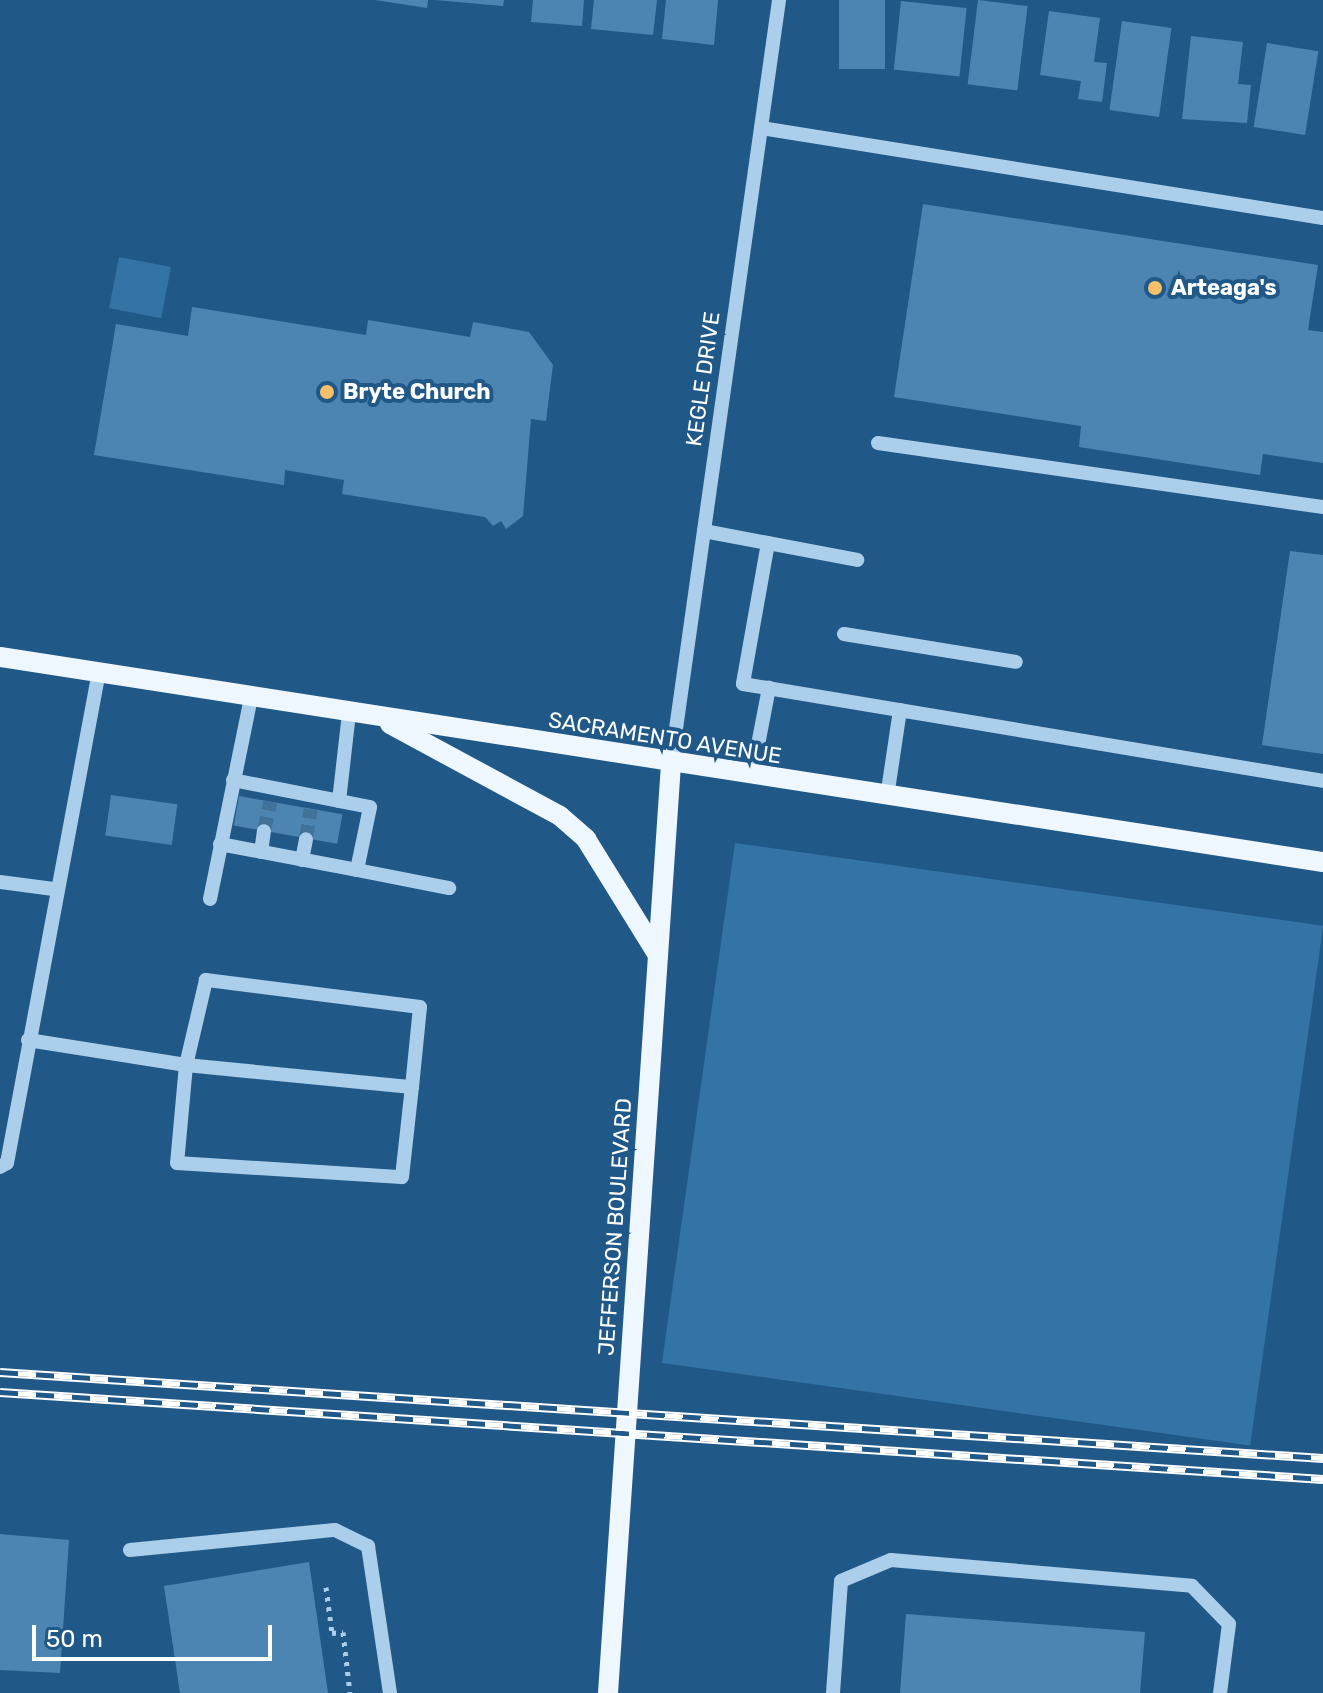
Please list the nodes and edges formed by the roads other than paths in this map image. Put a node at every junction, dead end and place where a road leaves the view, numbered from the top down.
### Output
1 (779, 0) edge
2 (761, 128) junction
3 (1323, 218) edge
4 (878, 443) dead end
5 (1323, 507) edge
6 (704, 531) junction
7 (768, 543) junction
8 (857, 560) dead end
9 (844, 634) dead end
10 (0, 657) edge
11 (1016, 662) dead end
12 (99, 673) junction
13 (769, 688) junction
14 (251, 697) junction
15 (900, 710) junction
16 (349, 713) junction
17 (380, 718) junction
18 (671, 764) junction
19 (752, 776) junction
20 (233, 780) junction
21 (1323, 781) edge
22 (887, 797) junction
23 (339, 801) junction
24 (264, 831) tunnel mouth
25 (306, 839) tunnel mouth
26 (220, 844) junction
27 (261, 852) junction
28 (302, 860) junction
29 (1323, 862) edge
30 (357, 870) junction
31 (0, 882) edge
32 (449, 888) dead end
33 (54, 889) junction
34 (210, 899) dead end
35 (658, 955) junction
36 (28, 1040) junction
37 (186, 1065) junction
38 (412, 1087) junction
39 (0, 1167) edge
40 (130, 1550) dead end
41 (390, 1693) edge
42 (608, 1693) edge
43 (833, 1693) edge
44 (1220, 1693) edge

1 - 2 street, KEGLE DRIVE
2 - 3 street
2 - 6 street, KEGLE DRIVE
4 - 5 street
6 - 7 street
6 - 18 street, KEGLE DRIVE
7 - 8 street
7 - 13 street
9 - 11 street
10 - 12 main road, SACRAMENTO AVENUE
12 - 14 main road, SACRAMENTO AVENUE
12 - 33 street
13 - 15 street
13 - 19 street
14 - 16 main road, SACRAMENTO AVENUE
14 - 20 street
15 - 21 street
15 - 22 street
16 - 17 main road, SACRAMENTO AVENUE
16 - 23 street
17 - 18 main road, SACRAMENTO AVENUE
17 - 35 main road
18 - 19 main road, SACRAMENTO AVENUE
18 - 35 main road, JEFFERSON BOULEVARD
19 - 22 main road, SACRAMENTO AVENUE
20 - 23 street
20 - 26 street
22 - 29 main road, SACRAMENTO AVENUE
23 - 30 street
24 - 27 street
25 - 28 street
26 - 27 street
26 - 34 street
27 - 28 street
28 - 30 street
30 - 32 street
31 - 33 street
33 - 36 street
35 - 42 main road, JEFFERSON BOULEVARD
36 - 37 street
36 - 39 street
37 - 38 street
37 - 38 street
37 - 38 street
40 - 41 street
43 - 44 street

